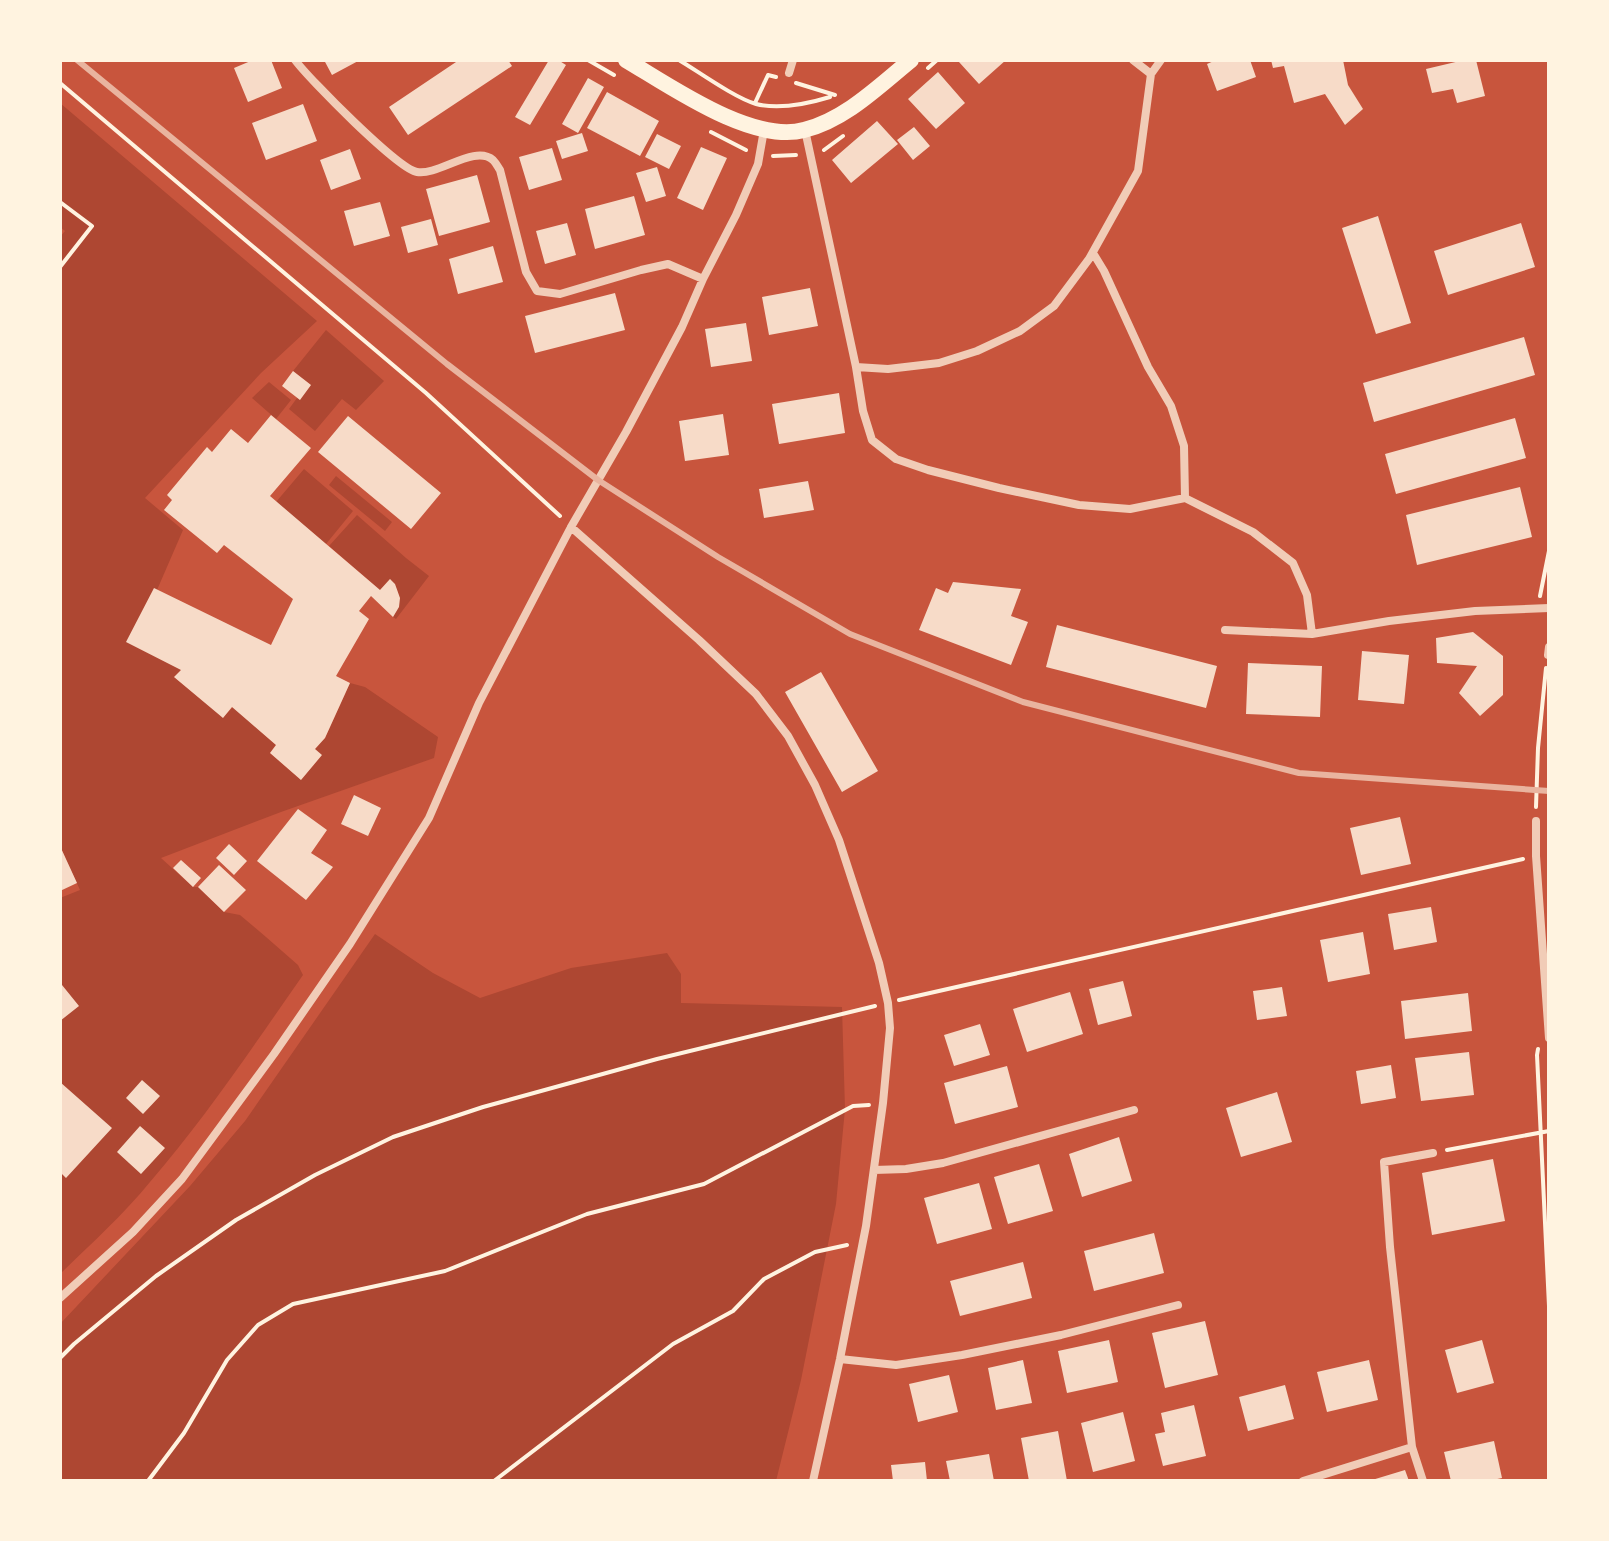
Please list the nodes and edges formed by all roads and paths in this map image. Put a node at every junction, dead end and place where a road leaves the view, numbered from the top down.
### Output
1 (295, 60) edge
2 (626, 60) edge
3 (793, 60) edge
4 (911, 60) edge
5 (1133, 60) edge
6 (1161, 60) edge
7 (789, 73) dead end
8 (1151, 74) junction
9 (60, 83) edge
10 (764, 130) junction
11 (805, 130) junction
12 (60, 202) edge
13 (1093, 253) junction
14 (60, 267) edge
15 (703, 279) junction
16 (856, 367) junction
17 (1185, 498) junction
18 (571, 527) junction
19 (1549, 551) edge
20 (1538, 608) junction
21 (1549, 608) edge
22 (1225, 630) dead end
23 (1312, 634) junction
24 (1548, 651) edge
25 (1536, 821) joint
26 (1536, 856) junction
27 (888, 1003) junction
28 (1547, 1011) edge
29 (1549, 1038) edge
30 (883, 1103) junction
31 (1134, 1110) dead end
32 (1549, 1131) edge
33 (1541, 1132) junction
34 (1433, 1153) joint
35 (874, 1170) junction
36 (866, 1226) junction
37 (60, 1298) edge
38 (1178, 1305) dead end
39 (1549, 1306) edge
40 (60, 1358) edge
41 (840, 1359) junction
42 (1412, 1447) junction
43 (148, 1481) edge
44 (494, 1481) edge
45 (813, 1481) edge
46 (1303, 1481) edge
47 (1423, 1481) edge

1 - 15 street
2 - 10 main road
3 - 7 street
4 - 11 main road
5 - 8 street
6 - 8 street
8 - 13 street
9 - 18 path
10 - 11 main road
10 - 15 street
11 - 16 street
12 - 14 path
13 - 16 street
13 - 17 street
15 - 18 street
16 - 17 street
17 - 23 street
18 - 27 street
18 - 37 street
19 - 20 path
20 - 21 street
20 - 23 street
22 - 23 street
24 - 25 path
25 - 26 street
26 - 27 path
26 - 28 street
27 - 30 street
27 - 40 path
28 - 29 street
28 - 33 path
30 - 35 street
30 - 43 path
31 - 35 street
32 - 33 path
33 - 34 path
33 - 39 path
34 - 42 street
35 - 36 street
36 - 41 street
36 - 44 path
38 - 41 street
41 - 45 street
42 - 46 street
42 - 47 street

